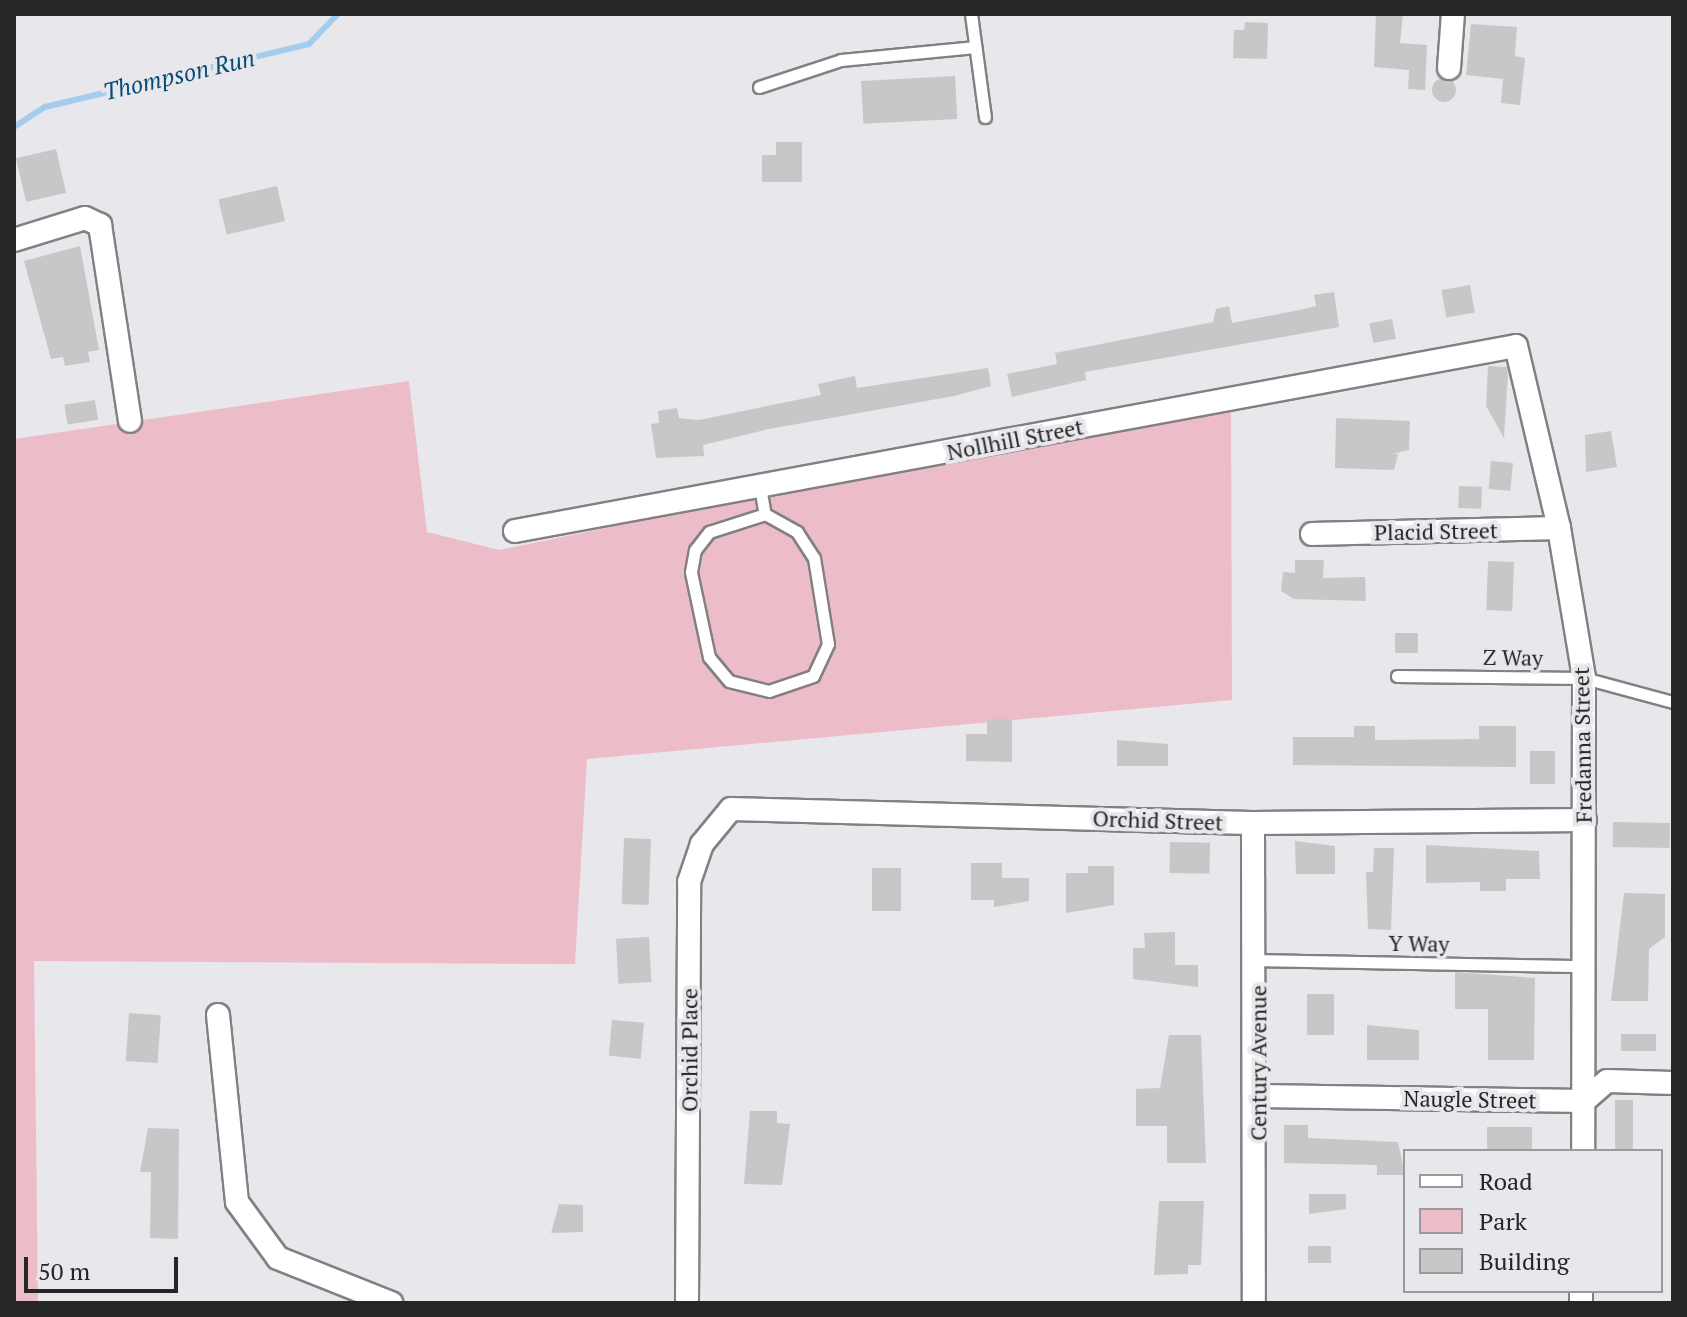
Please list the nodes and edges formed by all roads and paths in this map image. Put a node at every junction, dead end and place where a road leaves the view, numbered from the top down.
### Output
1 (971, 14) edge
2 (1453, 14) edge
3 (975, 47) junction
4 (1449, 68) dead end
5 (759, 87) dead end
6 (985, 117) dead end
7 (14, 240) edge
8 (1516, 346) joint
9 (130, 421) dead end
10 (760, 487) junction
11 (765, 514) junction
12 (1559, 528) junction
13 (515, 531) dead end
14 (1312, 534) dead end
15 (1397, 676) dead end
16 (1584, 678) junction
17 (1673, 702) edge
18 (731, 809) joint
19 (1585, 820) junction
20 (1253, 823) junction
21 (1258, 960) junction
22 (1580, 966) junction
23 (218, 1015) dead end
24 (1673, 1083) edge
25 (1259, 1096) junction
26 (1584, 1101) junction
27 (1583, 1149) edge
28 (391, 1303) edge
29 (687, 1303) edge
30 (1254, 1303) edge

1 - 3 lane
2 - 4 street
3 - 5 lane
3 - 6 lane
7 - 9 street
8 - 10 street, Nollhill Street
8 - 12 street, Fredanna Street
10 - 11 lane
10 - 13 street, Nollhill Street
11 - 11 lane
12 - 14 street, Placid Street
12 - 16 street, Fredanna Street
15 - 16 lane, Z Way
16 - 17 lane, Z Way
16 - 19 street, Fredanna Street
18 - 20 street, Orchid Street
18 - 29 street, Orchid Place
19 - 20 street, Orchid Street
19 - 22 street, Fredanna Street
20 - 21 street, Century Avenue
21 - 22 lane, Y Way
21 - 25 street, Century Avenue
22 - 26 street, Fredanna Street
23 - 28 street
24 - 26 street
25 - 26 street, Naugle Street
25 - 30 street, Century Avenue
26 - 27 street, Fredanna Street

